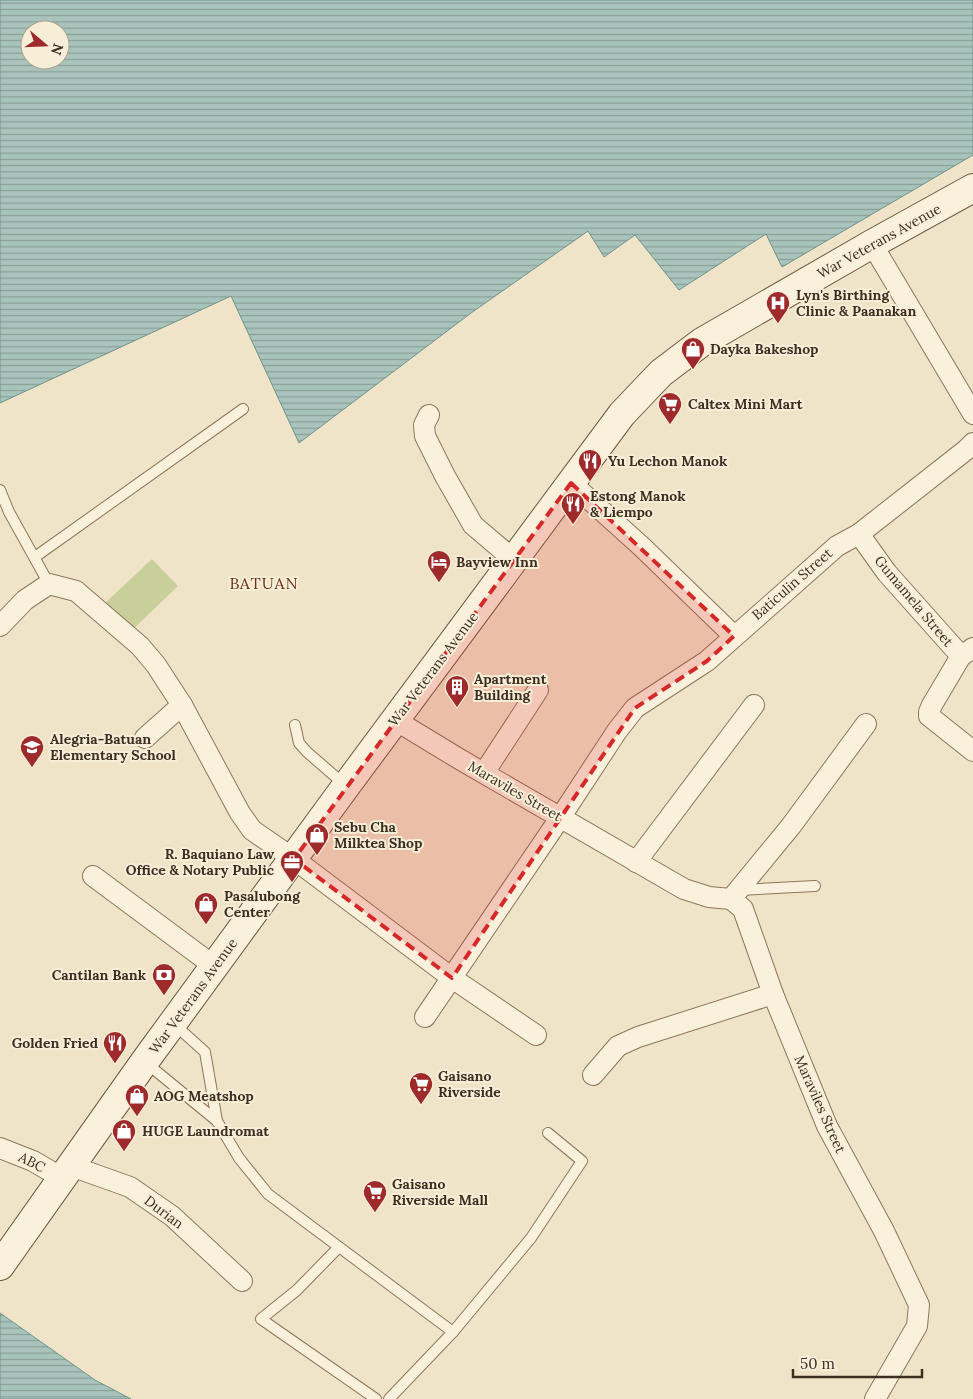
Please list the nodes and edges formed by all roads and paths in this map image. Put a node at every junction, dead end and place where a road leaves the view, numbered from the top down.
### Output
1 (973, 188) edge
2 (872, 244) junction
3 (243, 409) dead end
4 (973, 414) edge
5 (429, 415) dead end
6 (973, 443) edge
7 (571, 483) junction
8 (0, 490) edge
9 (859, 534) junction
10 (35, 557) junction
11 (514, 560) junction
12 (49, 584) junction
13 (0, 626) edge
14 (734, 636) junction
15 (967, 652) edge
16 (538, 690) dead end
17 (182, 705) junction
18 (754, 705) dead end
19 (395, 720) junction
20 (866, 724) dead end
21 (295, 725) dead end
22 (145, 738) dead end
23 (973, 751) edge
24 (484, 774) junction
25 (346, 786) junction
26 (560, 818) junction
27 (294, 859) junction
28 (636, 862) junction
29 (93, 876) dead end
30 (815, 886) dead end
31 (735, 894) junction
32 (214, 966) junction
33 (452, 978) junction
34 (773, 994) junction
35 (425, 1017) dead end
36 (172, 1023) junction
37 (536, 1035) dead end
38 (145, 1061) junction
39 (593, 1075) dead end
40 (218, 1121) junction
41 (548, 1133) dead end
42 (0, 1148) edge
43 (66, 1172) junction
44 (338, 1248) junction
45 (0, 1266) edge
46 (242, 1281) dead end
47 (453, 1332) junction
48 (376, 1399) edge
49 (389, 1399) edge
50 (875, 1399) edge

1 - 2 main road, War Veterans Avenue
2 - 4 street
2 - 7 main road, War Veterans Avenue
3 - 10 lane
5 - 11 street
6 - 9 street, Baticulin Street
7 - 11 main road, War Veterans Avenue
7 - 14 street
8 - 10 lane
9 - 14 street, Baticulin Street
9 - 15 street, Gumamela Street
10 - 12 lane
11 - 19 main road, War Veterans Avenue
12 - 13 street
12 - 17 street
14 - 26 street, Baticulin Street
15 - 23 street
16 - 24 street
17 - 22 street
17 - 27 street
18 - 28 street
19 - 24 street, Maraviles Street
19 - 25 main road, War Veterans Avenue
20 - 31 street
21 - 25 lane
24 - 26 street, Maraviles Street
25 - 27 main road, War Veterans Avenue
26 - 28 street, Maraviles Street
26 - 33 street, Baticulin Street
27 - 32 main road, War Veterans Avenue
27 - 33 street
28 - 31 street, Maraviles Street
29 - 32 street
30 - 31 lane
31 - 34 street, Maraviles Street
32 - 36 main road, War Veterans Avenue
33 - 35 street, Baticulin Street
33 - 37 street
34 - 39 street
34 - 50 street, Maraviles Street
36 - 38 main road, War Veterans Avenue
36 - 40 lane
38 - 40 lane
38 - 43 main road, War Veterans Avenue
40 - 44 lane
41 - 47 lane
42 - 43 street, ABC
43 - 45 main road, War Veterans Avenue
43 - 46 street, Durian
44 - 47 lane
44 - 48 lane
47 - 49 lane

